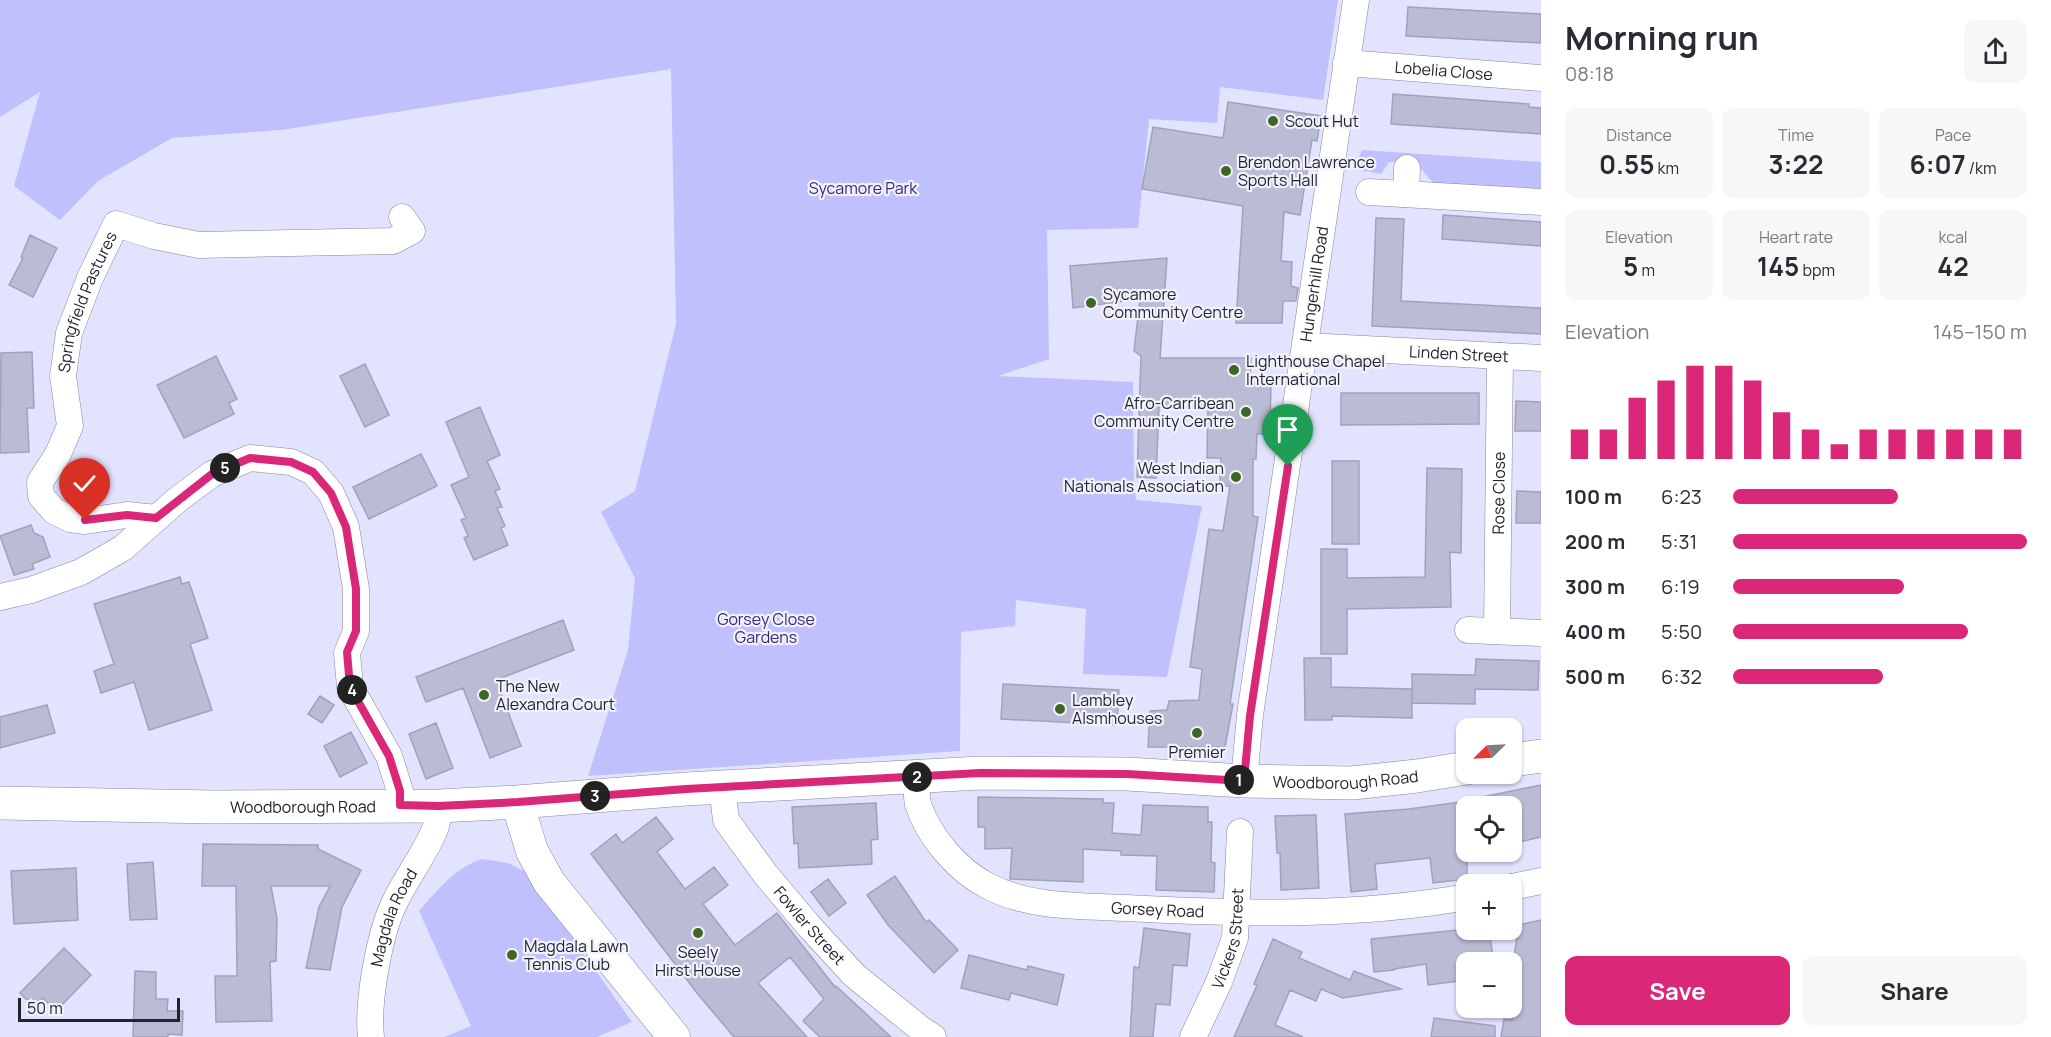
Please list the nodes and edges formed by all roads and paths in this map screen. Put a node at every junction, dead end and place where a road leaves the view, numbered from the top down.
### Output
1 (1356, 0) edge
2 (1346, 63) junction
3 (1541, 78) edge
4 (1407, 168) dead end
5 (1369, 192) dead end
6 (1406, 194) junction
7 (1541, 202) edge
8 (402, 217) dead end
9 (1306, 346) junction
10 (1500, 356) junction
11 (1541, 358) edge
12 (156, 518) junction
13 (0, 597) edge
14 (1468, 630) dead end
15 (1497, 631) junction
16 (1541, 633) edge
17 (1541, 756) edge
18 (1522, 759) edge
19 (1456, 770) edge
20 (917, 777) junction
21 (1244, 781) junction
22 (722, 787) junction
23 (518, 802) junction
24 (0, 804) edge
25 (400, 805) junction
26 (439, 806) junction
27 (1240, 832) dead end
28 (1541, 881) edge
29 (1522, 885) edge
30 (1456, 899) edge
31 (1237, 912) junction
32 (371, 1037) edge
33 (674, 1037) edge
34 (933, 1037) edge
35 (1193, 1037) edge

1 - 2 street, Hungerhill Road
2 - 3 street, Lobelia Close
2 - 9 street, Hungerhill Road
4 - 6 street
5 - 6 street
6 - 7 street
8 - 12 street, Springfield Pastures
9 - 10 street, Linden Street
9 - 21 street, Hungerhill Road
10 - 11 street, Linden Street
10 - 15 street, Rose Close
12 - 13 street
12 - 25 street
14 - 15 street
15 - 16 street
17 - 18 main road
19 - 21 main road, Woodborough Road
20 - 21 main road, Woodborough Road
20 - 22 main road, Woodborough Road
20 - 31 street, Gorsey Road
22 - 23 main road, Woodborough Road
22 - 34 street, Fowler Street
23 - 26 main road, Woodborough Road
23 - 33 street
24 - 25 main road, Woodborough Road
25 - 26 main road, Woodborough Road
26 - 32 street, Magdala Road
27 - 31 street, Vickers Street
28 - 29 street
30 - 31 street, Gorsey Road
31 - 35 street, Vickers Street

